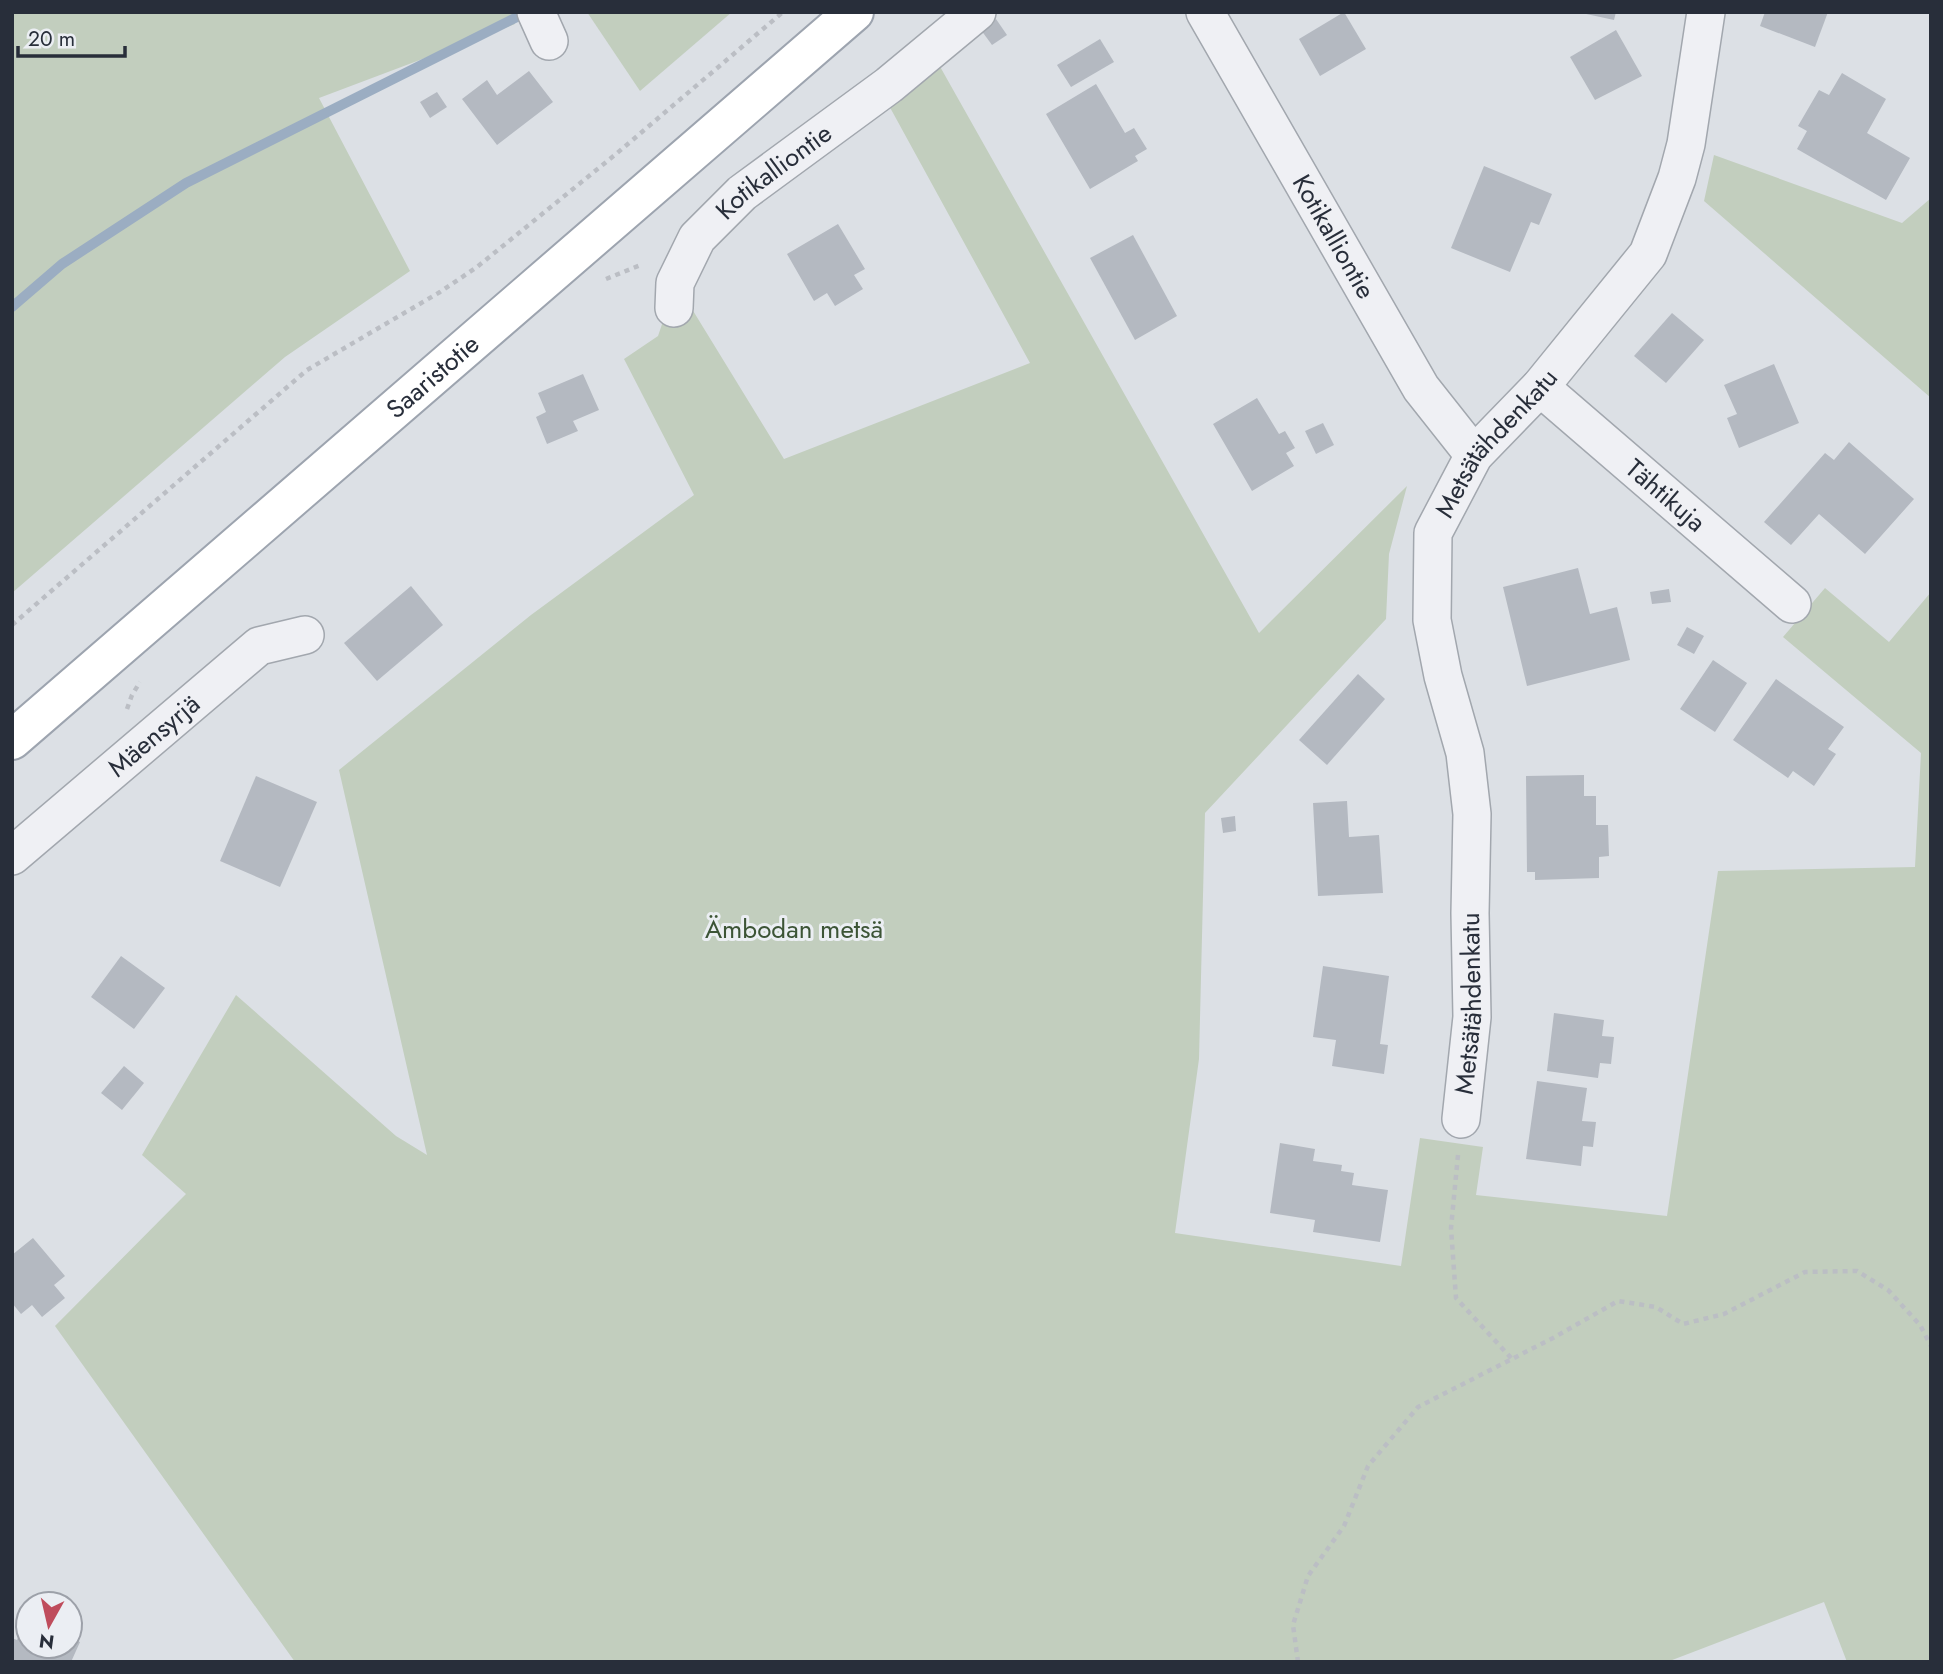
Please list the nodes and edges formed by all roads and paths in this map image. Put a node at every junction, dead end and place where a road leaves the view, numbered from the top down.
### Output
1 (783, 12) edge
2 (854, 12) edge
3 (977, 12) edge
4 (1205, 12) edge
5 (1706, 12) edge
6 (674, 308) dead end
7 (1540, 387) junction
8 (1474, 455) junction
9 (1792, 604) dead end
10 (12, 625) edge
11 (305, 635) dead end
12 (12, 740) edge
13 (12, 856) edge
14 (1461, 1119) joint
15 (1931, 1346) edge
16 (1512, 1359) junction
17 (1298, 1662) edge

1 - 10 path
2 - 12 main road, Saaristotie
3 - 6 street, Kotikalliontie
4 - 8 street, Kotikalliontie
5 - 7 street, Metsätähdenkatu
7 - 8 street, Metsätähdenkatu
7 - 9 street, Tähtikuja
8 - 14 street, Metsätähdenkatu
11 - 13 street, Mäensyrjä
14 - 16 path
15 - 16 path
16 - 17 path

